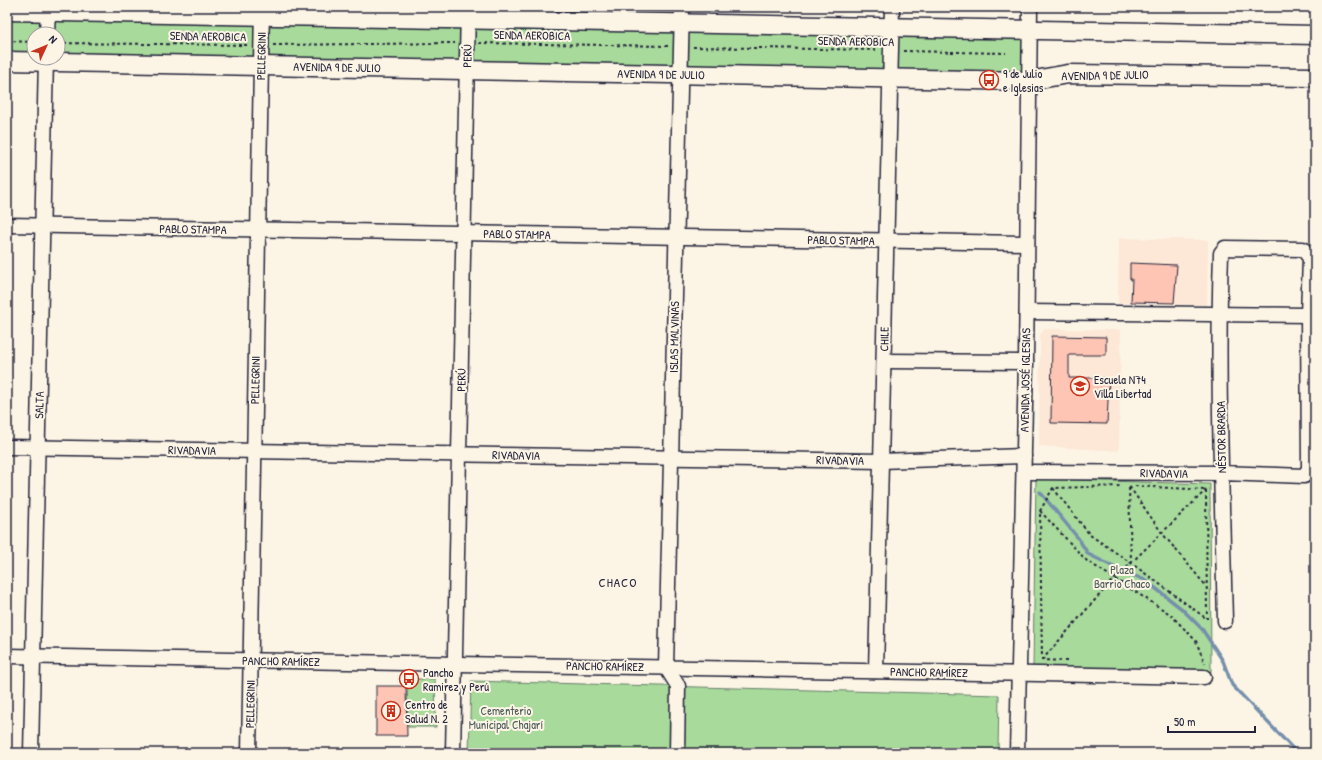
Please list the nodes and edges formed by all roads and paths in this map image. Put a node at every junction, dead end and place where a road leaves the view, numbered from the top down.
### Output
1 (892, 7) edge
2 (1030, 7) edge
3 (47, 9) edge
4 (7, 11) edge
5 (262, 11) edge
6 (468, 13) edge
7 (681, 15) edge
8 (47, 26) edge
9 (892, 28) junction
10 (1030, 31) junction
11 (1315, 35) edge
12 (7, 41) edge
13 (26, 42) edge
14 (66, 43) edge
15 (467, 43) junction
16 (261, 46) junction
17 (681, 47) junction
18 (891, 51) junction
19 (1006, 53) dead end
20 (7, 61) edge
21 (26, 61) edge
22 (66, 61) edge
23 (46, 66) edge
24 (261, 66) junction
25 (467, 70) junction
26 (680, 74) junction
27 (1315, 77) edge
28 (891, 78) junction
29 (1030, 81) junction
30 (7, 225) edge
31 (43, 226) junction
32 (258, 230) junction
33 (464, 233) junction
34 (676, 237) junction
35 (886, 241) junction
36 (1027, 243) junction
37 (1027, 312) junction
38 (1219, 313) junction
39 (1308, 315) junction
40 (884, 360) junction
41 (1026, 362) junction
42 (7, 446) edge
43 (38, 448) junction
44 (254, 451) junction
45 (459, 454) junction
46 (1024, 456) junction
47 (671, 458) junction
48 (881, 461) junction
49 (1024, 472) junction
50 (1222, 474) junction
51 (1129, 486) junction
52 (1053, 488) junction
53 (1206, 490) junction
54 (1040, 511) junction
55 (1162, 533) junction
56 (1131, 563) junction
57 (1113, 578) junction
58 (1207, 587) junction
59 (1225, 621) dead end
60 (7, 656) edge
61 (33, 656) junction
62 (250, 660) junction
63 (1042, 660) junction
64 (1073, 661) dead end
65 (455, 664) junction
66 (1198, 664) dead end
67 (666, 667) junction
68 (876, 671) junction
69 (1020, 674) junction
70 (1204, 677) dead end
71 (31, 753) edge
72 (249, 753) edge
73 (453, 753) edge
74 (677, 753) edge
75 (1017, 753) edge

1 - 9 street, CHILE
2 - 10 street, AVENIDA JOSÉ IGLESIAS
3 - 4 main road
3 - 5 main road
3 - 8 street
5 - 6 main road
5 - 16 street, PELLEGRINI
6 - 7 main road
6 - 15 street, PERÚ
7 - 9 main road
7 - 17 street, ISLAS MALVINAS
9 - 10 main road
9 - 18 street, CHILE
10 - 11 main road
10 - 29 street, AVENIDA JOSÉ IGLESIAS
12 - 13 path
14 - 16 path, SENDA AEROBICA
15 - 16 path, SENDA AEROBICA
15 - 17 path, SENDA AEROBICA
15 - 25 street, PERÚ
16 - 24 street, PELLEGRINI
17 - 18 path, SENDA AEROBICA
17 - 26 street, ISLAS MALVINAS
18 - 19 path, SENDA AEROBICA
18 - 28 street, CHILE
20 - 21 main road, AVENIDA 9 DE JULIO
22 - 24 main road, AVENIDA 9 DE JULIO
23 - 31 street, SALTA
24 - 25 main road, AVENIDA 9 DE JULIO
24 - 32 street, PELLEGRINI
25 - 26 main road, AVENIDA 9 DE JULIO
25 - 33 street, PERÚ
26 - 28 main road, AVENIDA 9 DE JULIO
26 - 34 street, ISLAS MALVINAS
27 - 29 main road, AVENIDA 9 DE JULIO
28 - 29 main road, AVENIDA 9 DE JULIO
28 - 35 street, CHILE
29 - 36 street, AVENIDA JOSÉ IGLESIAS
30 - 31 street, PABLO STAMPA
31 - 32 street, PABLO STAMPA
31 - 43 street, SALTA
32 - 33 street, PABLO STAMPA
32 - 44 street, PELLEGRINI
33 - 34 street, PABLO STAMPA
33 - 45 street, PERÚ
34 - 35 street, PABLO STAMPA
34 - 47 street, ISLAS MALVINAS
35 - 36 street, PABLO STAMPA
35 - 40 street, CHILE
36 - 37 street, AVENIDA JOSÉ IGLESIAS
37 - 38 street
37 - 41 street, AVENIDA JOSÉ IGLESIAS
38 - 39 street
38 - 39 street, NÉSTOR BRARDA
38 - 50 street, NÉSTOR BRARDA
39 - 50 street, RIVADAVIA
40 - 41 street
40 - 48 street, CHILE
41 - 46 street, AVENIDA JOSÉ IGLESIAS
42 - 43 street, RIVADAVIA
43 - 44 street, RIVADAVIA
43 - 61 street, SALTA
44 - 45 street, RIVADAVIA
44 - 62 street, PELLEGRINI
45 - 47 street, RIVADAVIA
45 - 65 street, PERÚ
46 - 48 street, RIVADAVIA
46 - 49 street, AVENIDA JOSÉ IGLESIAS
47 - 48 street, RIVADAVIA
47 - 67 street, ISLAS MALVINAS
48 - 68 street, CHILE
49 - 50 street, RIVADAVIA
49 - 69 street, AVENIDA JOSÉ IGLESIAS
50 - 59 street, NÉSTOR BRARDA
51 - 52 path
51 - 53 path
51 - 55 path
51 - 56 path
52 - 54 path
52 - 56 path
53 - 55 path
53 - 58 path
54 - 57 path
54 - 63 path
55 - 56 path
55 - 58 path
56 - 57 path
56 - 58 path
57 - 63 path
57 - 66 path
60 - 61 street, PANCHO RAMÍREZ
61 - 62 street, PANCHO RAMÍREZ
61 - 71 street, SALTA
62 - 65 street, PANCHO RAMÍREZ
62 - 72 street, PELLEGRINI
63 - 64 path
65 - 67 street, PANCHO RAMÍREZ
65 - 73 street, PERÚ
67 - 68 street, PANCHO RAMÍREZ
67 - 74 street
68 - 69 street, PANCHO RAMÍREZ
69 - 70 street, PANCHO RAMÍREZ
69 - 75 street, AVENIDA JOSÉ IGLESIAS

